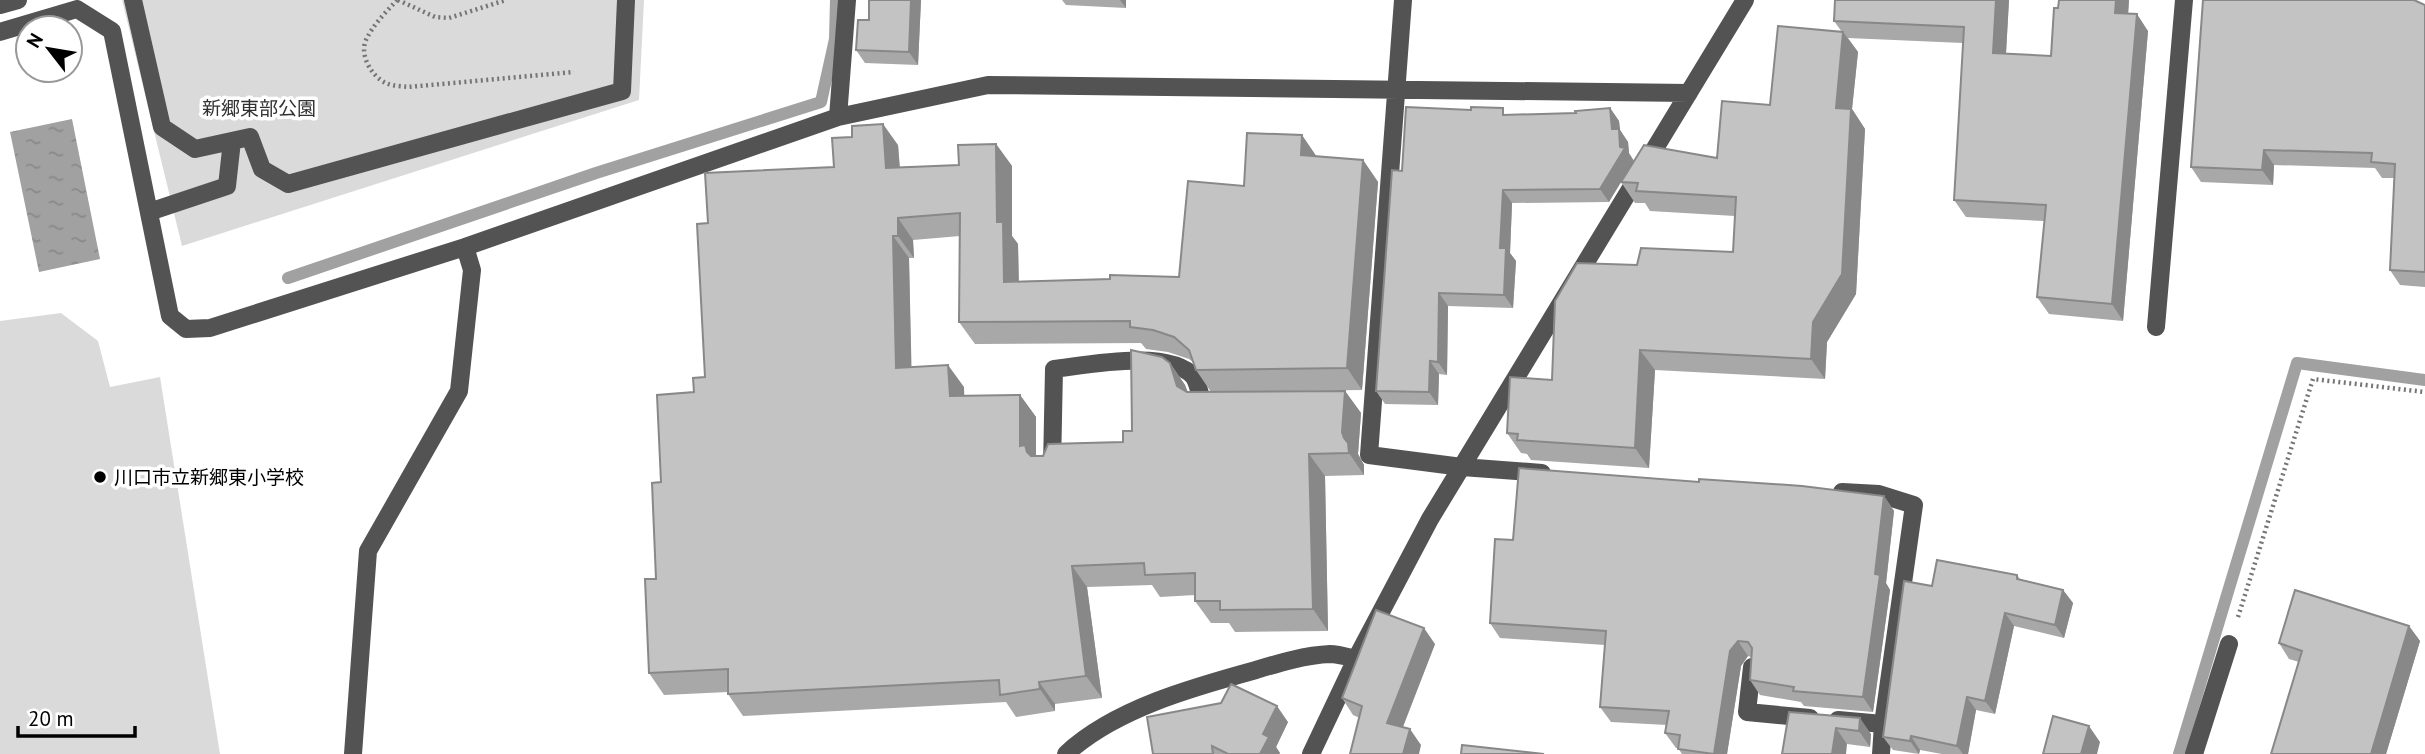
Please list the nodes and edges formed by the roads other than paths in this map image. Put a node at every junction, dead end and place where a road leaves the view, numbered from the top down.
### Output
1 (18, 0) edge
2 (133, 0) edge
3 (626, 0) edge
4 (847, 0) edge
5 (1403, 0) edge
6 (1745, 0) edge
7 (2184, 0) edge
8 (0, 5) edge
9 (0, 32) edge
10 (1397, 90) junction
11 (1689, 93) junction
12 (838, 117) junction
13 (232, 141) junction
14 (149, 212) junction
15 (465, 247) junction
16 (2156, 327) dead end
17 (1229, 403) edge
18 (1462, 467) junction
19 (1052, 468) edge
20 (1559, 474) edge
21 (1823, 491) edge
22 (2229, 644) road end
23 (1356, 659) junction
24 (1752, 667) edge
25 (1883, 724) junction
26 (353, 754) edge
27 (1066, 754) edge
28 (1311, 754) edge
29 (1881, 754) edge
30 (2194, 754) edge

1 - 8 street
2 - 13 street
3 - 13 street
4 - 12 street
5 - 10 street
6 - 11 street
7 - 16 street
9 - 14 street
10 - 11 street
10 - 12 street
10 - 18 street
11 - 18 street
12 - 15 street
13 - 14 street
14 - 15 street
15 - 26 street
17 - 19 street
18 - 20 street
18 - 23 street
21 - 25 street
22 - 30 street
23 - 27 street
23 - 28 street
24 - 25 street
25 - 29 street

